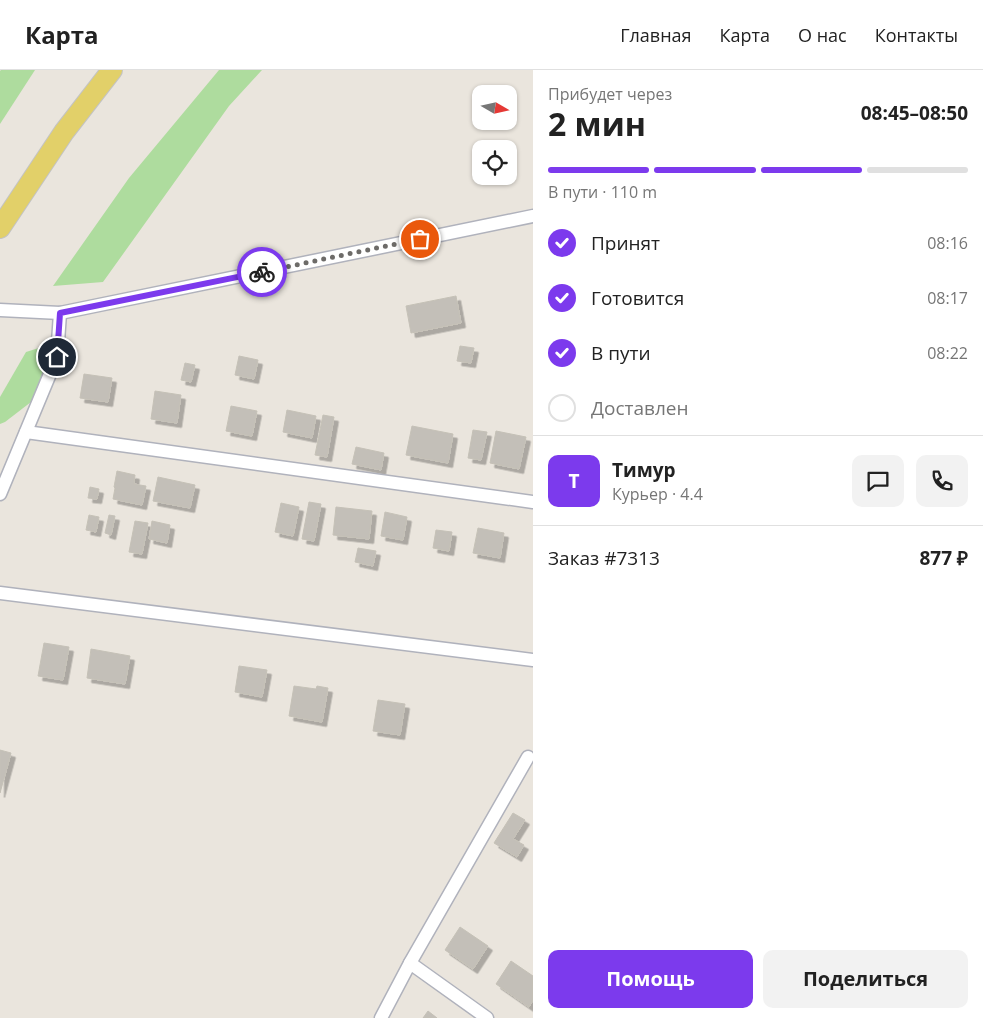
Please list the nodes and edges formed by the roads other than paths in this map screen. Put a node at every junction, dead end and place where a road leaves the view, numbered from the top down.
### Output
1 (112, 70) edge
2 (533, 216) edge
3 (0, 228) edge
4 (0, 310) edge
5 (60, 313) junction
6 (26, 432) junction
7 (0, 494) edge
8 (533, 502) edge
9 (0, 593) edge
10 (533, 660) edge
11 (531, 756) edge
12 (410, 963) junction
13 (381, 1018) edge
14 (488, 1018) edge

1 - 3 main road
2 - 5 street
4 - 5 street
5 - 6 street
6 - 7 street
6 - 8 street
9 - 10 street
11 - 12 street
12 - 13 street
12 - 14 street

